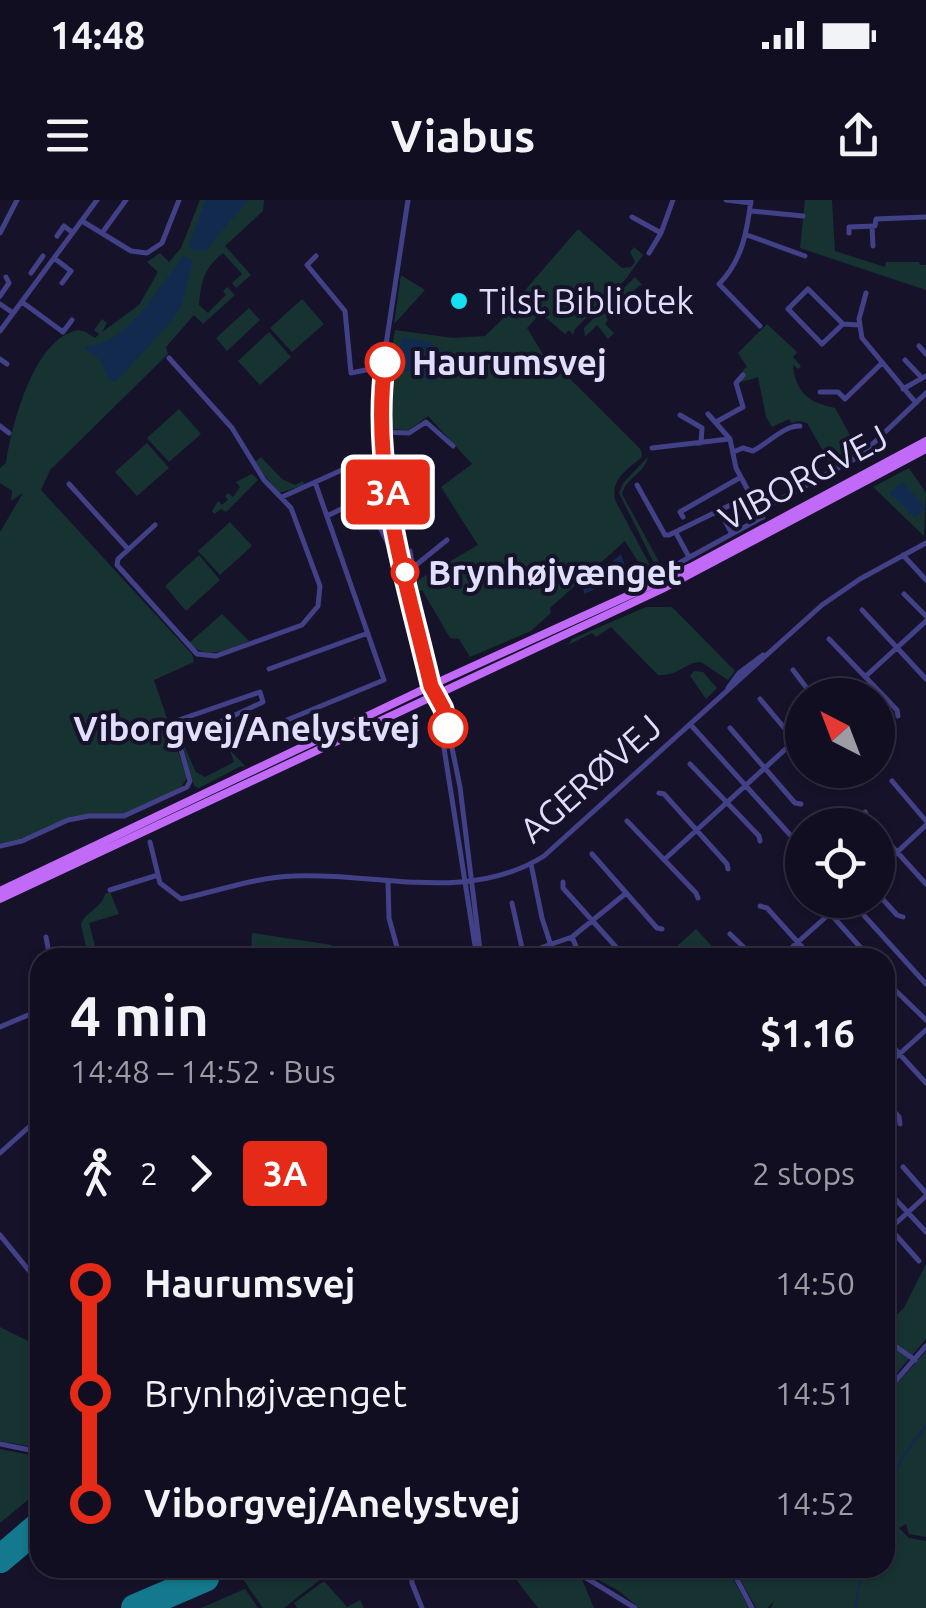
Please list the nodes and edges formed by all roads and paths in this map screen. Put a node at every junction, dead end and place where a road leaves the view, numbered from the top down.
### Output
1 (17, 200) edge
2 (96, 200) edge
3 (126, 200) edge
4 (179, 200) edge
5 (408, 200) edge
6 (673, 200) edge
7 (726, 200) edge
8 (751, 201) edge
9 (750, 211) junction
10 (802, 216) dead end
11 (632, 217) dead end
12 (926, 217) edge
13 (82, 220) junction
14 (872, 226) junction
15 (0, 233) edge
16 (73, 233) junction
17 (102, 233) junction
18 (661, 233) junction
19 (849, 234) dead end
20 (746, 235) junction
21 (57, 236) dead end
22 (873, 246) dead end
23 (649, 252) dead end
24 (42, 256) dead end
25 (316, 256) dead end
26 (805, 256) dead end
27 (54, 258) junction
28 (38, 263) junction
29 (46, 269) junction
30 (30, 273) dead end
31 (6, 277) dead end
32 (62, 283) dead end
33 (866, 293) dead end
34 (0, 300) edge
35 (22, 302) junction
36 (13, 314) junction
37 (72, 320) dead end
38 (843, 324) junction
39 (859, 325) junction
40 (760, 326) dead end
41 (0, 331) edge
42 (919, 346) dead end
43 (926, 354) edge
44 (0, 358) edge
45 (169, 358) dead end
46 (905, 360) dead end
47 (8, 364) dead end
48 (882, 364) junction
49 (385, 366) junction
50 (743, 376) dead end
51 (924, 377) edge
52 (903, 389) junction
53 (820, 392) dead end
54 (926, 393) edge
55 (380, 394) junction
56 (916, 403) junction
57 (708, 414) dead end
58 (680, 416) dead end
59 (716, 422) junction
60 (0, 426) edge
61 (800, 426) dead end
62 (380, 432) junction
63 (389, 432) junction
64 (9, 433) dead end
65 (730, 439) junction
66 (701, 443) junction
67 (926, 445) edge
68 (452, 446) dead end
69 (652, 448) dead end
70 (732, 452) junction
71 (379, 459) junction
72 (741, 478) junction
73 (315, 482) junction
74 (69, 484) dead end
75 (637, 485) dead end
76 (398, 492) dead end
77 (370, 495) dead end
78 (751, 495) junction
79 (281, 497) junction
80 (400, 509) dead end
81 (720, 511) junction
82 (760, 511) junction
83 (327, 516) junction
84 (374, 516) dead end
85 (392, 517) junction
86 (682, 517) dead end
87 (155, 525) dead end
88 (394, 525) junction
89 (381, 528) junction
90 (676, 533) junction
91 (732, 534) junction
92 (447, 540) dead end
93 (926, 543) edge
94 (389, 546) dead end
95 (128, 549) junction
96 (410, 551) dead end
97 (904, 555) junction
98 (689, 557) junction
99 (678, 563) dead end
100 (413, 568) junction
101 (405, 574) junction
102 (926, 580) edge
103 (904, 594) dead end
104 (862, 610) dead end
105 (926, 618) edge
106 (368, 633) junction
107 (829, 638) dead end
108 (897, 647) junction
109 (269, 669) dead end
110 (793, 670) dead end
111 (866, 676) junction
112 (799, 678) edge
113 (926, 679) edge
114 (431, 686) junction
115 (435, 698) junction
116 (760, 699) dead end
117 (216, 705) junction
118 (898, 716) dead end
119 (287, 720) dead end
120 (220, 722) junction
121 (690, 724) junction
122 (730, 728) dead end
123 (785, 728) edge
124 (176, 734) junction
125 (785, 749) edge
126 (690, 764) dead end
127 (764, 769) junction
128 (746, 785) junction
129 (895, 786) edge
130 (659, 794) dead end
131 (728, 802) junction
132 (801, 804) dead end
133 (627, 821) dead end
134 (926, 823) edge
135 (785, 829) edge
136 (696, 830) junction
137 (760, 841) dead end
138 (150, 842) dead end
139 (0, 846) edge
140 (897, 852) joint
141 (592, 854) dead end
142 (665, 859) junction
143 (531, 864) junction
144 (728, 869) dead end
145 (158, 875) junction
146 (468, 879) junction
147 (388, 882) junction
148 (562, 882) dead end
149 (926, 884) edge
150 (110, 890) dead end
151 (625, 894) junction
152 (0, 895) edge
153 (698, 898) dead end
154 (512, 903) dead end
155 (760, 906) dead end
156 (895, 914) edge
157 (903, 917) dead end
158 (824, 918) edge
159 (834, 918) edge
160 (864, 918) edge
161 (594, 923) junction
162 (662, 929) dead end
163 (730, 934) dead end
164 (46, 937) dead end
165 (572, 937) junction
166 (798, 942) junction
167 (550, 946) junction
168 (48, 948) edge
169 (397, 948) edge
170 (478, 948) edge
171 (521, 948) edge
172 (545, 948) edge
173 (577, 948) edge
174 (617, 948) edge
175 (745, 948) edge
176 (791, 948) edge
177 (803, 948) edge
178 (861, 948) edge
179 (892, 948) edge
180 (895, 951) edge
181 (926, 984) edge
182 (895, 991) edge
183 (30, 1014) edge
184 (926, 1020) edge
185 (0, 1027) edge
186 (926, 1030) edge
187 (895, 1049) edge
188 (900, 1054) junction
189 (895, 1059) edge
190 (926, 1083) edge
191 (895, 1112) edge
192 (900, 1124) dead end
193 (30, 1126) edge
194 (0, 1154) edge
195 (903, 1168) dead end
196 (926, 1195) edge
197 (895, 1198) edge
198 (908, 1212) junction
199 (895, 1222) edge
200 (926, 1232) edge
201 (0, 1235) edge
202 (895, 1236) edge
203 (919, 1261) dead end
204 (30, 1272) edge
205 (895, 1346) edge
206 (926, 1346) edge
207 (915, 1360) junction
208 (895, 1382) edge
209 (0, 1444) edge
210 (30, 1450) edge
211 (412, 1578) edge
212 (586, 1578) edge
213 (736, 1578) edge
214 (422, 1608) edge
215 (635, 1608) edge
216 (752, 1608) edge

1 - 15 street
2 - 13 street
3 - 17 street
4 - 17 street
5 - 49 street
6 - 18 street
7 - 8 street
8 - 9 street
9 - 10 street
9 - 20 street
11 - 18 street
12 - 14 street
13 - 16 street
13 - 17 street
14 - 19 street
14 - 22 street
16 - 21 street
16 - 27 street
18 - 23 street
20 - 26 street
20 - 40 street
24 - 28 street
25 - 49 street
27 - 29 street
27 - 32 street
28 - 29 street
28 - 30 street
29 - 35 street
31 - 34 street
33 - 39 street
34 - 36 street
35 - 36 street
35 - 37 street
36 - 41 street
38 - 38 street
38 - 39 street
39 - 48 street
42 - 43 street
44 - 47 street
45 - 79 street
46 - 51 street
48 - 52 street
48 - 53 street
49 - 55 street
50 - 59 street
51 - 52 street
52 - 56 street
54 - 56 street
55 - 62 street
55 - 71 street
56 - 82 street
57 - 59 street
58 - 66 street
59 - 65 street
60 - 64 street
61 - 70 street
62 - 63 street
62 - 71 street
63 - 68 street
63 - 76 street
65 - 66 street
65 - 70 street
66 - 69 street
67 - 114 main road, VIBORGVEJ
67 - 115 main road, VIBORGVEJ
70 - 72 street
71 - 73 street
71 - 85 street
72 - 78 street
72 - 86 street
73 - 79 street
73 - 83 street
74 - 95 street
75 - 90 street
77 - 83 street
78 - 81 street
78 - 82 street
79 - 95 street
80 - 85 street
81 - 90 street
81 - 91 street
82 - 91 street
83 - 106 street
84 - 89 street
85 - 88 street
87 - 95 street
88 - 89 street
88 - 101 street
89 - 94 street
90 - 98 street
91 - 98 street
92 - 100 street
93 - 97 street, AGERØVEJ
96 - 100 street
97 - 102 street
97 - 121 street, AGERØVEJ
98 - 99 street
100 - 101 street
101 - 114 street
103 - 105 street
104 - 108 street
105 - 108 street
106 - 109 street
106 - 119 street
107 - 111 street
108 - 111 street
108 - 113 street
110 - 112 street
111 - 118 street
114 - 115 street
114 - 152 main road, VIBORGVEJ
115 - 146 street
115 - 152 main road, VIBORGVEJ
116 - 123 street
117 - 120 street
117 - 120 street
117 - 124 street
120 - 124 street
121 - 128 street
121 - 143 street, AGERØVEJ
122 - 127 street
124 - 139 street
125 - 127 street
126 - 131 street
127 - 128 street
127 - 132 street
128 - 131 street
128 - 135 street
129 - 134 street
130 - 136 street
131 - 136 street
131 - 137 street
133 - 142 street
134 - 140 street
136 - 142 street
136 - 144 street
138 - 145 street
140 - 149 street
141 - 151 street
142 - 153 street
143 - 146 street, AGERØVEJ
143 - 167 street
145 - 147 street, AGERØVEJ
145 - 150 street
146 - 147 street, AGERØVEJ
146 - 170 street
147 - 169 street
148 - 161 street
151 - 161 street
151 - 162 street
154 - 171 street
155 - 166 street
156 - 157 street
158 - 166 street
159 - 178 street
160 - 179 street
161 - 165 street
161 - 174 street
163 - 175 street
164 - 168 street
165 - 167 street
165 - 173 street
166 - 176 street
166 - 177 street
167 - 172 street
180 - 181 street
182 - 184 street
183 - 185 street
186 - 188 street
187 - 188 street
188 - 189 street
188 - 190 street
191 - 192 street
193 - 194 street
195 - 196 street
196 - 198 street
197 - 198 street
198 - 199 street
198 - 200 street
201 - 204 street
202 - 203 street
205 - 207 street
206 - 207 street
207 - 208 street
209 - 210 street
211 - 214 street
212 - 215 street
213 - 216 street

